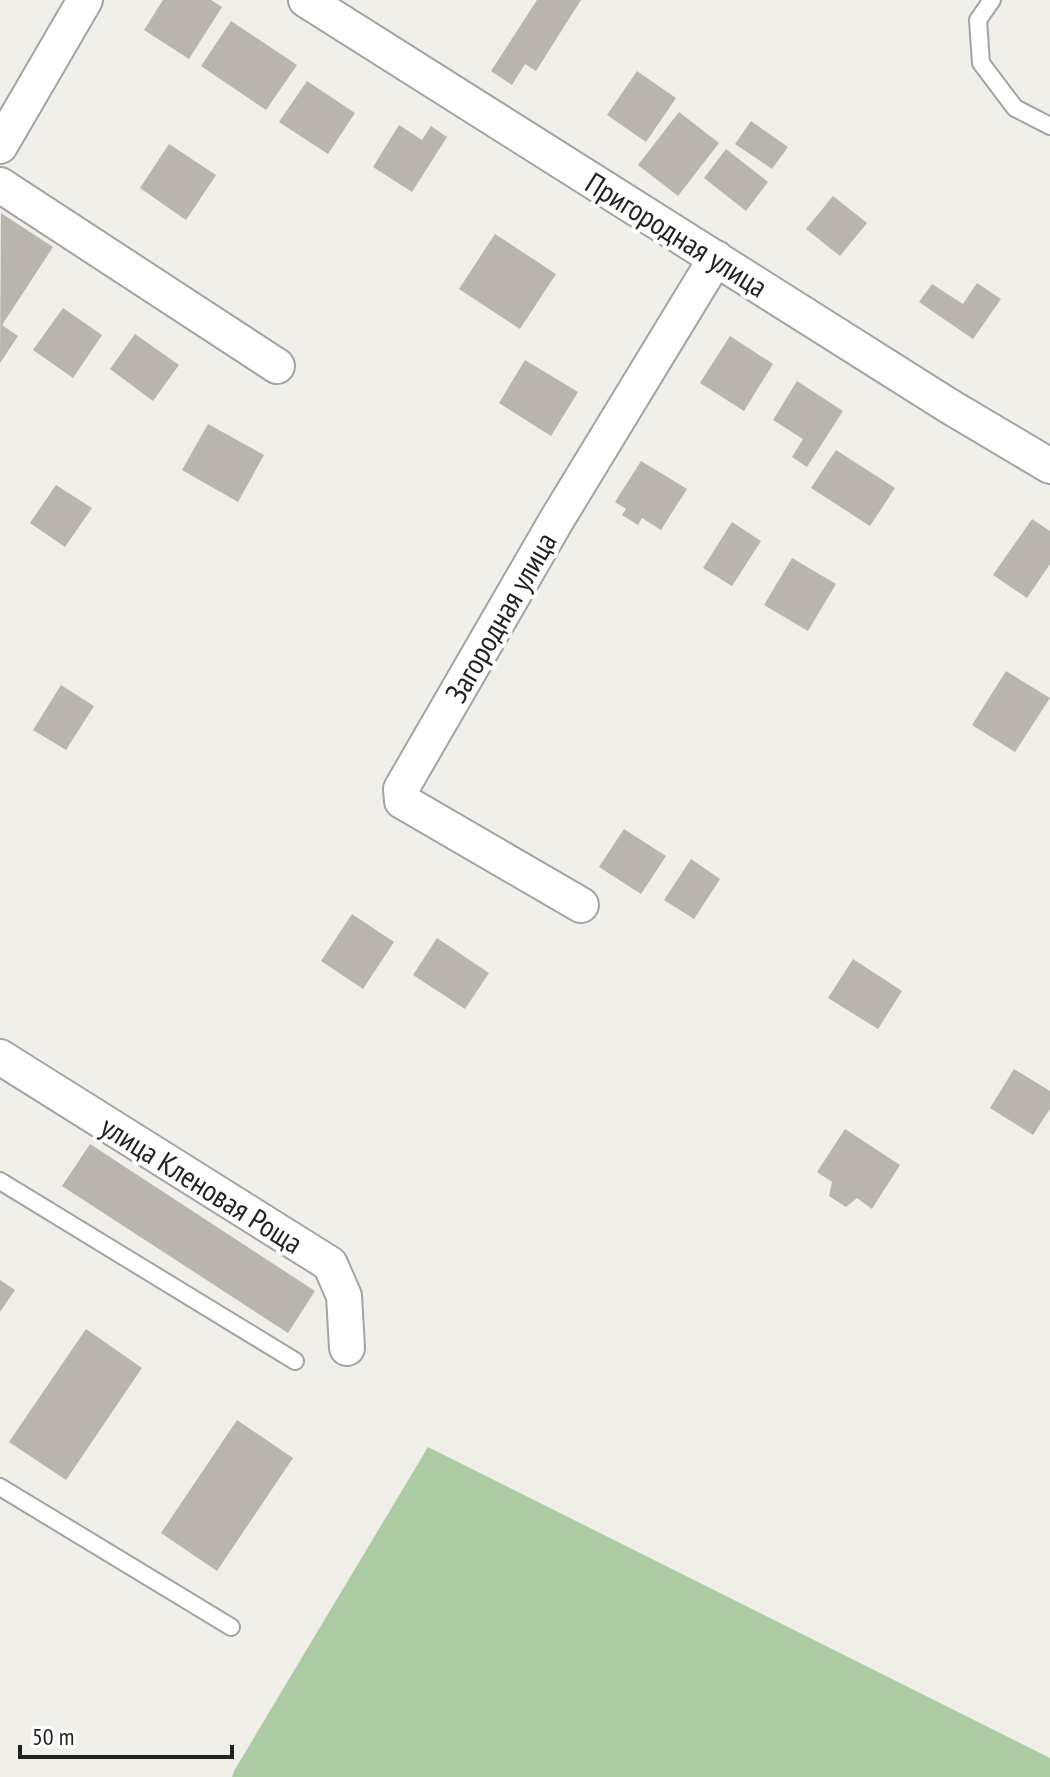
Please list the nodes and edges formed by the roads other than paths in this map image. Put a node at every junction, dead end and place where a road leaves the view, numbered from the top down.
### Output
1 (85, 0) edge
2 (306, 0) edge
3 (992, 0) edge
4 (1050, 126) edge
5 (0, 146) edge
6 (0, 185) edge
7 (716, 258) junction
8 (277, 366) dead end
9 (1050, 466) edge
10 (581, 905) dead end
11 (0, 1057) edge
12 (0, 1181) edge
13 (347, 1348) dead end
14 (295, 1361) dead end
15 (0, 1487) edge
16 (231, 1627) dead end

1 - 5 street
2 - 7 street, Пригородная улица
3 - 4 lane
6 - 8 street
7 - 9 street, Пригородная улица
7 - 10 street, Загородная улица
11 - 13 street, улица Кленовая Роща
12 - 14 lane
15 - 16 lane

